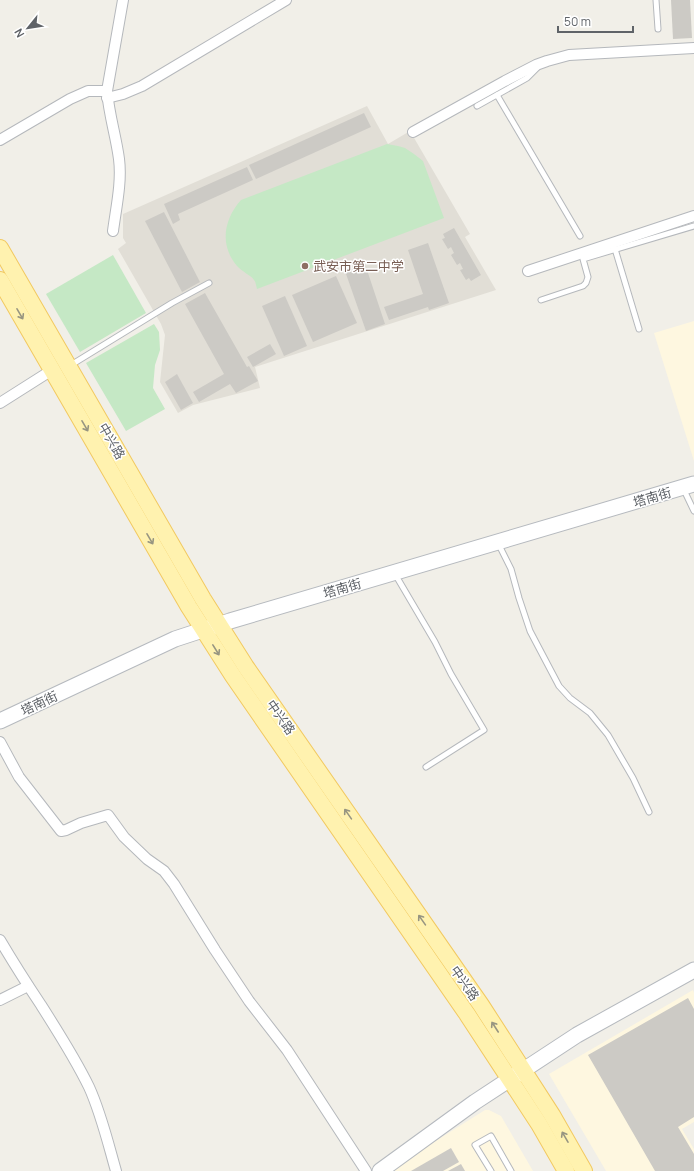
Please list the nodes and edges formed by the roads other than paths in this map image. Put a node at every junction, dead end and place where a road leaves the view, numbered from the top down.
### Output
1 (123, 0) edge
2 (286, 0) edge
3 (656, 0) edge
4 (658, 29) dead end
5 (694, 48) edge
6 (541, 63) junction
7 (107, 95) junction
8 (497, 95) junction
9 (477, 106) dead end
10 (413, 132) dead end
11 (0, 140) edge
12 (694, 216) edge
13 (694, 226) edge
14 (113, 231) dead end
15 (580, 236) dead end
16 (0, 248) edge
17 (615, 249) junction
18 (528, 271) dead end
19 (0, 280) edge
20 (209, 283) dead end
21 (541, 300) dead end
22 (639, 329) dead end
23 (69, 366) junction
24 (52, 370) junction
25 (0, 403) edge
26 (688, 486) edge
27 (694, 511) edge
28 (498, 542) junction
29 (394, 573) junction
30 (219, 624) junction
31 (203, 630) junction
32 (0, 721) edge
33 (0, 742) edge
34 (426, 768) dead end
35 (649, 812) dead end
36 (0, 940) edge
37 (694, 970) edge
38 (28, 986) junction
39 (0, 1000) edge
40 (523, 1070) junction
41 (510, 1079) junction
42 (562, 1168) edge
43 (116, 1171) edge
44 (366, 1171) edge
45 (380, 1171) edge
46 (491, 1171) edge
47 (511, 1171) edge
48 (584, 1171) edge

1 - 7 street
2 - 7 street
3 - 4 lane
5 - 6 street
6 - 8 lane
6 - 10 street
7 - 11 street
7 - 14 street
8 - 9 lane
8 - 15 lane
12 - 18 street
13 - 17 lane
16 - 23 main road, 中兴路
17 - 21 lane
17 - 22 lane
19 -> 24 main road, 中兴路
20 - 23 lane
23 - 30 main road, 中兴路
24 - 25 street
24 -> 31 main road, 中兴路
26 - 27 lane
26 - 28 street, 塔南街
28 - 29 street, 塔南街
28 - 35 lane
29 - 30 street, 塔南街
29 - 34 lane
30 - 31 street, 塔南街
40 -> 30 main road, 中兴路
31 - 32 street, 塔南街
31 -> 41 main road, 中兴路
33 - 44 street
36 - 38 street
37 - 40 street
38 - 39 street
38 - 43 street
40 - 41 street
48 -> 40 main road, 中兴路
41 - 42 main road, 中兴路
41 - 45 street
46 - 47 lane

